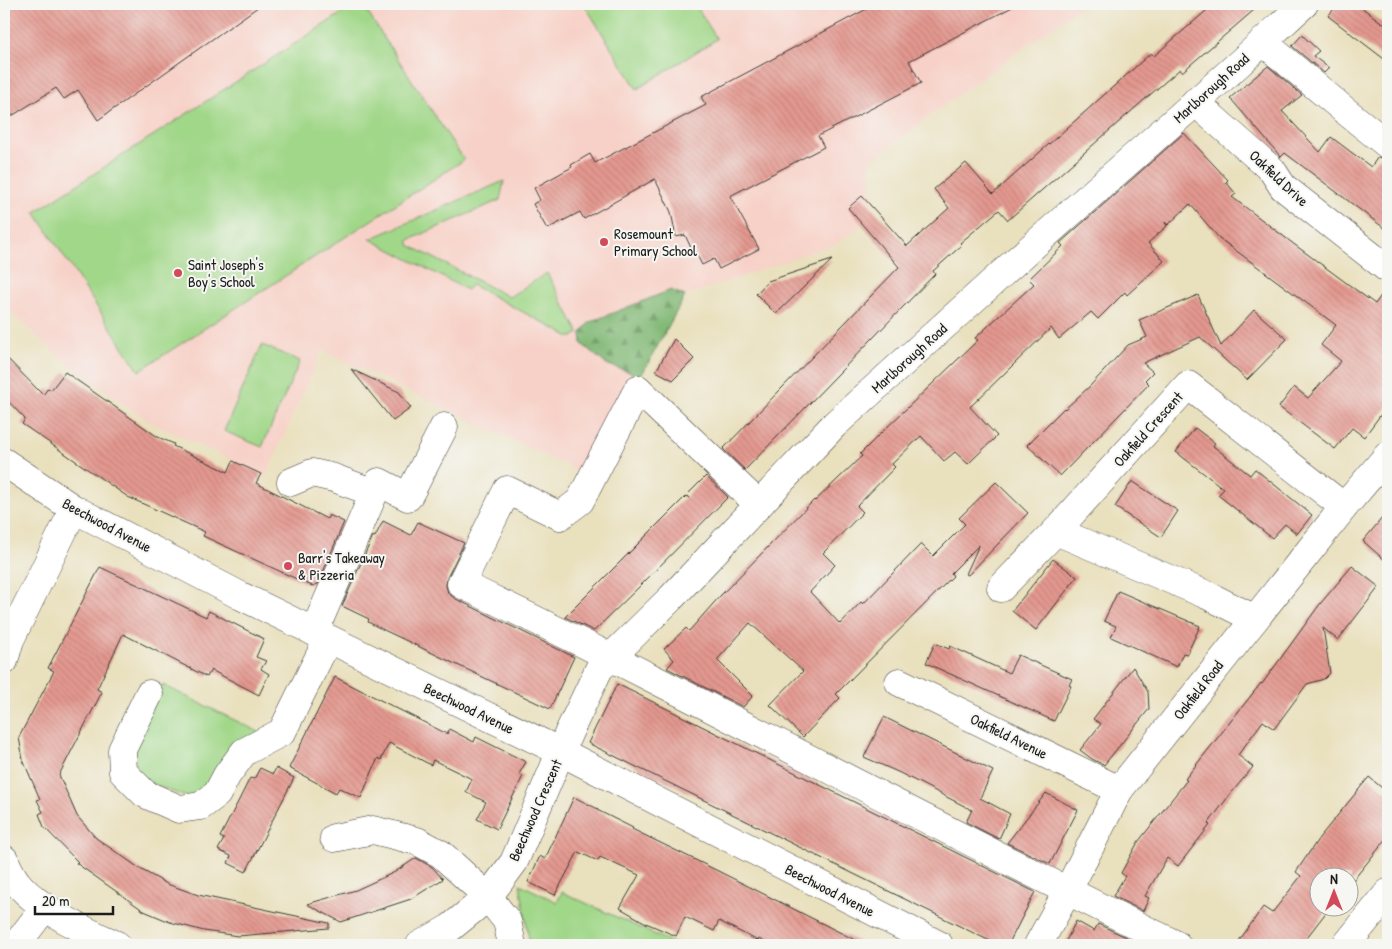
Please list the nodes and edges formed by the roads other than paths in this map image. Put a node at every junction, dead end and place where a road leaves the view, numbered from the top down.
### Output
1 (1304, 4) edge
2 (1263, 42) junction
3 (1195, 102) junction
4 (1388, 144) edge
5 (1388, 269) edge
6 (444, 427) dead end
7 (1388, 455) edge
8 (4, 462) edge
9 (291, 482) dead end
10 (374, 494) junction
11 (759, 505) junction
12 (1344, 507) junction
13 (74, 509) junction
14 (1056, 531) junction
15 (1001, 588) dead end
16 (1255, 619) junction
17 (321, 635) junction
18 (611, 657) junction
19 (4, 661) edge
20 (899, 682) dead end
21 (149, 694) dead end
22 (561, 752) junction
23 (1120, 790) junction
24 (334, 838) dead end
25 (4, 859) edge
26 (1067, 892) junction
27 (1388, 893) edge
28 (488, 897) junction
29 (45, 907) junction
30 (16, 945) edge
31 (117, 945) edge
32 (420, 945) edge
33 (512, 945) edge
34 (939, 945) edge
35 (1038, 945) edge
36 (1178, 945) edge
37 (1346, 945) edge

1 - 2 street, Marlborough Road
2 - 3 street, Marlborough Road
2 - 4 street
3 - 5 street, Oakfield Drive
3 - 11 street, Marlborough Road
6 - 10 street
7 - 12 street, Oakfield Road
8 - 13 street, Beechwood Avenue
9 - 10 street
10 - 17 street
11 - 18 street, Marlborough Road
11 - 18 street
12 - 14 street, Oakfield Crescent
12 - 16 street, Oakfield Road
13 - 17 street, Beechwood Avenue
13 - 19 street
14 - 15 street, Oakfield Crescent
14 - 16 street
16 - 23 street, Oakfield Road
17 - 21 street
17 - 22 street, Beechwood Avenue
18 - 22 street, Marlborough Road
18 - 26 street
20 - 23 street, Oakfield Avenue
22 - 28 street, Beechwood Crescent
22 - 34 street, Beechwood Avenue
23 - 26 street, Oakfield Road
24 - 28 street
25 - 29 street
26 - 35 street, Oakfield Road
26 - 36 street
27 - 37 street
28 - 32 street, Beechwood Crescent
28 - 33 street
29 - 30 street
29 - 31 street

